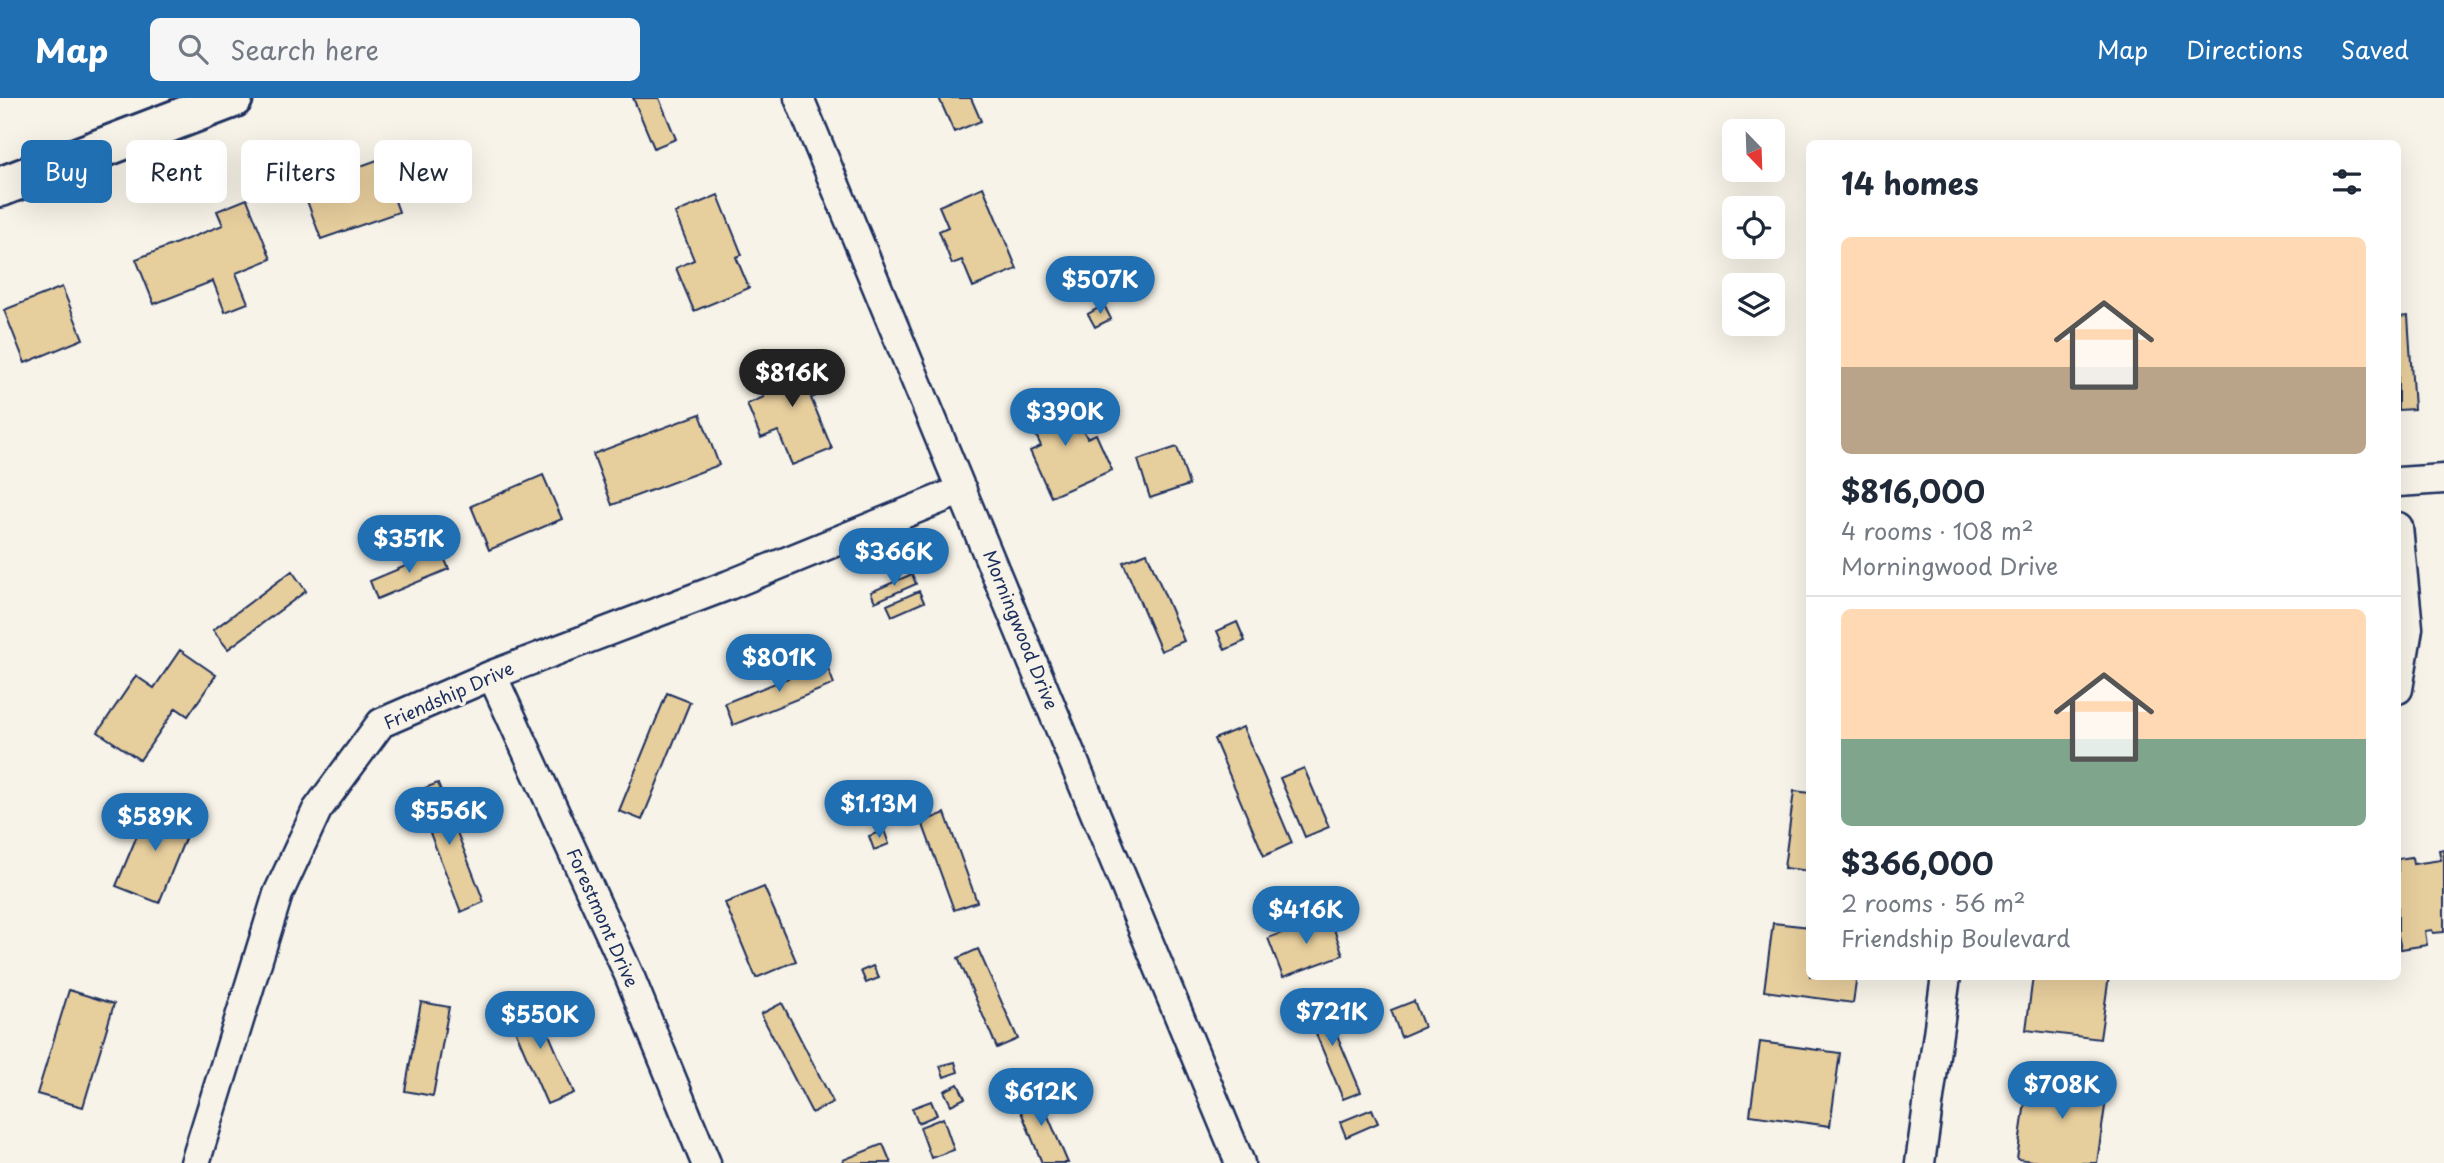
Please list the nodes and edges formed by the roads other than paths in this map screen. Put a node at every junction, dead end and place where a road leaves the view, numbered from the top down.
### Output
1 (233, 98) edge
2 (799, 98) edge
3 (0, 187) edge
4 (2444, 479) edge
5 (2401, 482) edge
6 (962, 490) junction
7 (2401, 561) edge
8 (2401, 669) edge
9 (492, 675) junction
10 (1945, 980) edge
11 (195, 1163) edge
12 (706, 1163) edge
13 (1240, 1163) edge
14 (1920, 1163) edge

1 - 3 street
2 - 6 street, Morningwood Drive
4 - 5 street
6 - 9 street, Friendship Drive
6 - 13 street, Morningwood Drive
7 - 8 street
9 - 11 street, Friendship Drive
9 - 12 street, Forestmont Drive
10 - 14 street

